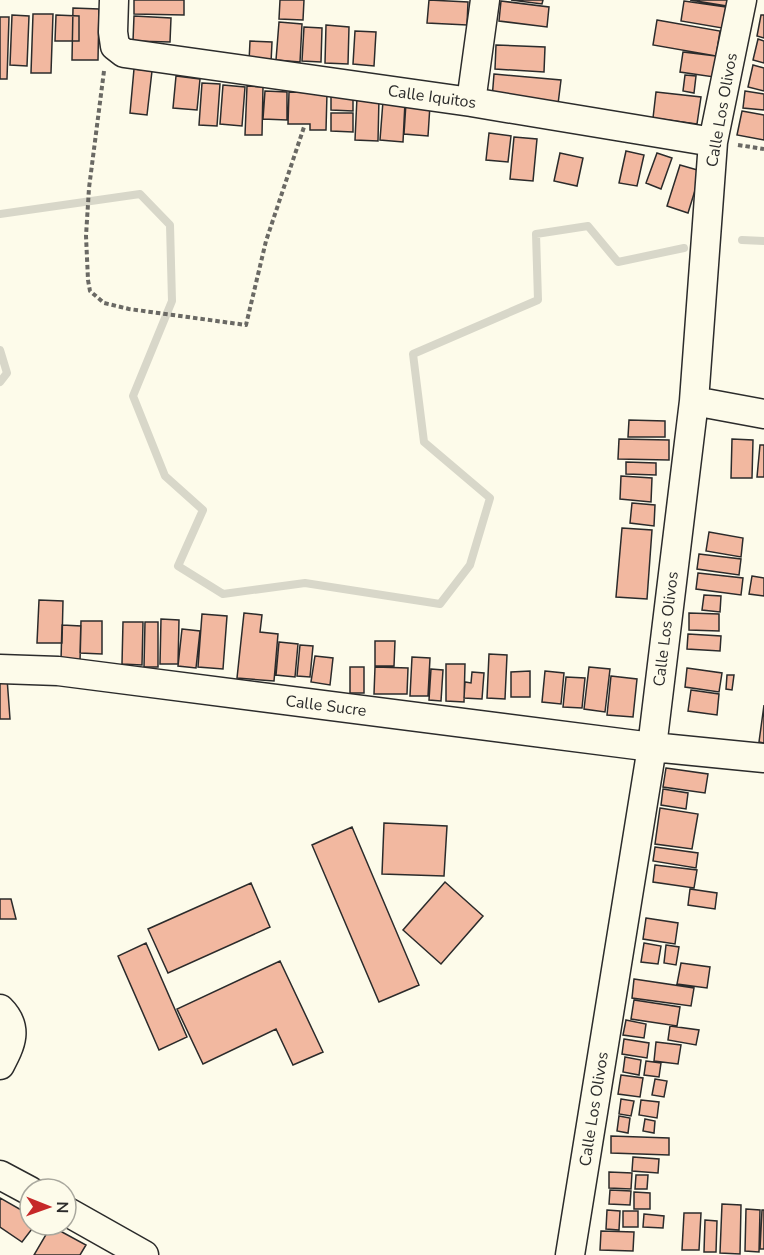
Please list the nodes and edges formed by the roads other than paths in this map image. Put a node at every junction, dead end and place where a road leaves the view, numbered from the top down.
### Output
1 (114, 0) edge
2 (485, 0) edge
3 (742, 0) edge
4 (471, 102) junction
5 (713, 142) junction
6 (694, 401) junction
7 (764, 414) edge
8 (0, 669) edge
9 (652, 747) junction
10 (764, 758) edge
11 (0, 1009) edge
12 (0, 1065) edge
13 (0, 1174) edge
14 (18, 1184) edge
15 (78, 1218) edge
16 (144, 1255) edge
17 (570, 1255) edge

1 - 4 street, Calle Iquitos
2 - 4 street
3 - 5 street, Calle Los Olivos
4 - 5 street, Calle Iquitos
5 - 6 street, Calle Los Olivos
6 - 7 street
6 - 9 street, Calle Los Olivos
8 - 9 street, Calle Sucre
9 - 10 street, Calle Sucre
9 - 17 street, Calle Los Olivos
11 - 12 street
13 - 14 street
15 - 16 street

